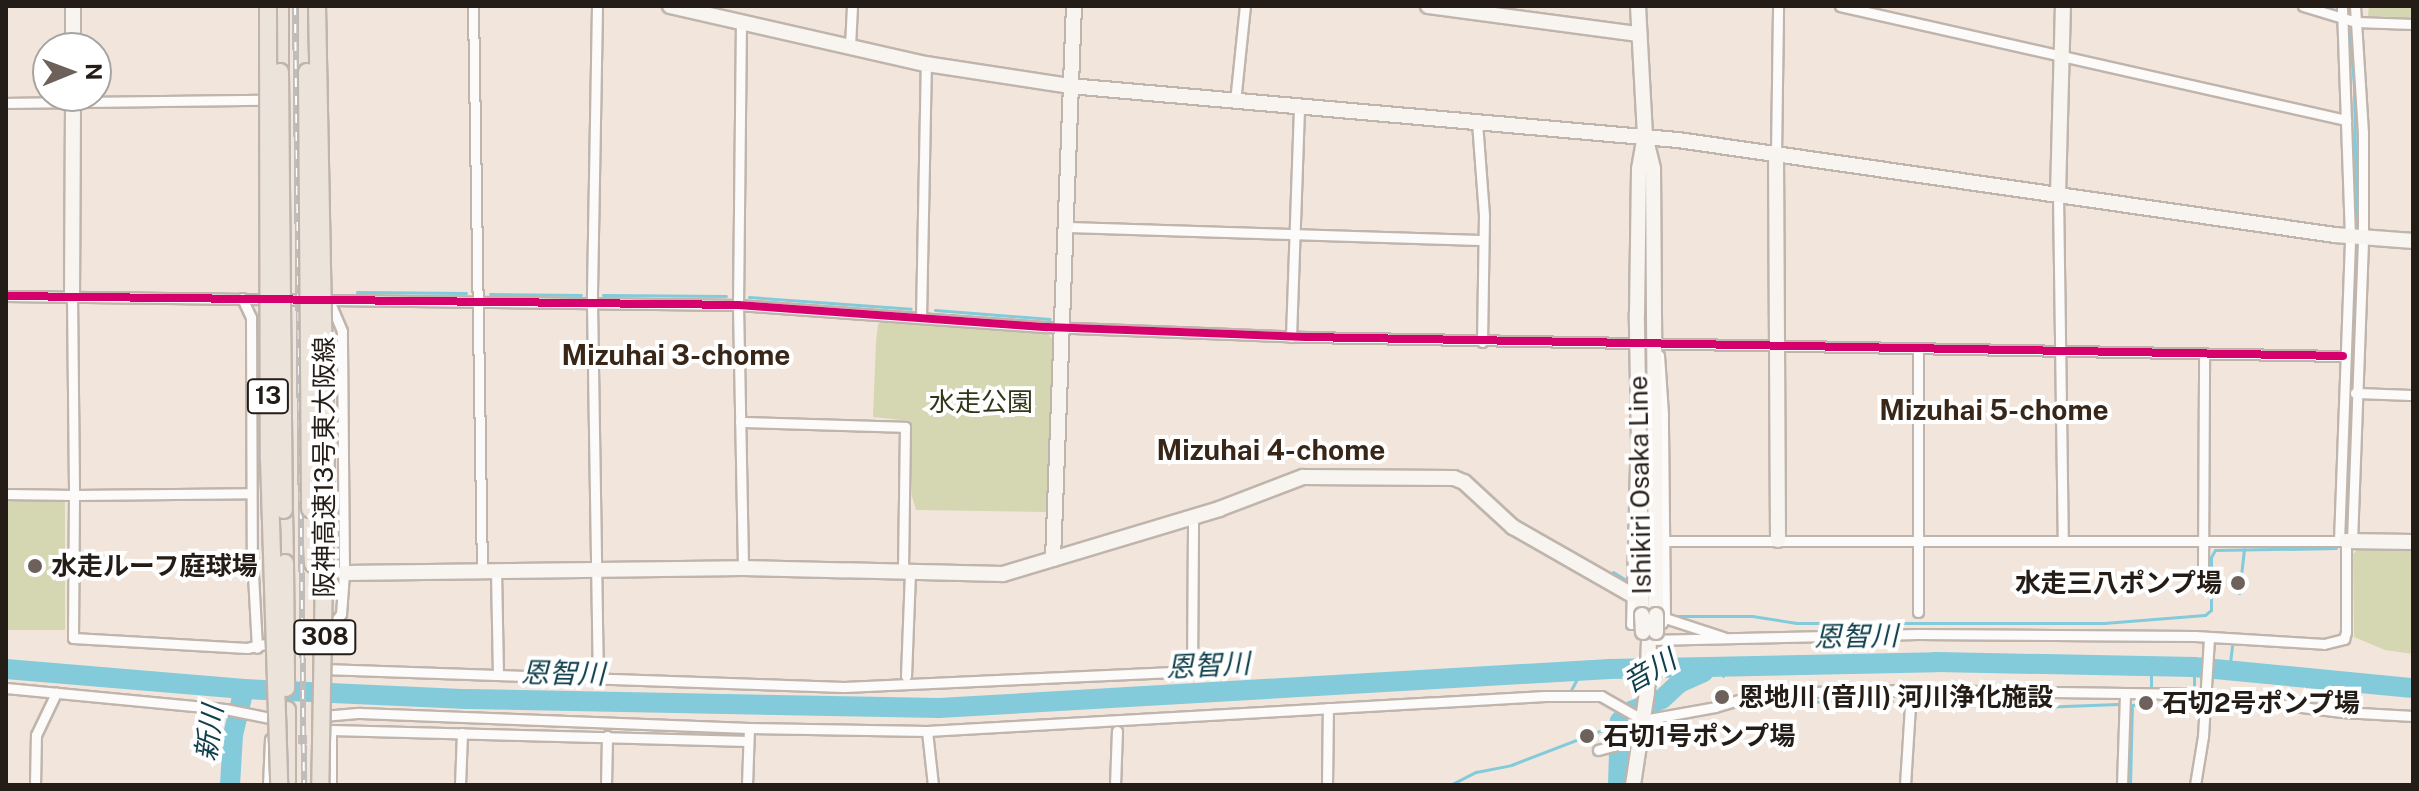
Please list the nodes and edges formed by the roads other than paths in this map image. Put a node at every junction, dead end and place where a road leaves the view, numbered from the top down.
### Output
1 (73, 6) edge
2 (262, 6) edge
3 (268, 6) edge
4 (280, 6) edge
5 (307, 6) edge
6 (320, 6) edge
7 (473, 6) edge
8 (597, 6) edge
9 (670, 6) edge
10 (852, 6) edge
11 (1074, 6) edge
12 (1245, 6) edge
13 (1428, 6) edge
14 (1638, 6) edge
15 (1778, 6) edge
16 (1840, 6) edge
17 (2063, 6) edge
18 (2303, 6) edge
19 (2342, 6) edge
20 (2355, 6) edge
21 (2343, 19) junction
22 (741, 20) junction
23 (2356, 22) junction
24 (2413, 24) edge
25 (73, 32) edge
26 (1639, 34) junction
27 (850, 46) junction
28 (2062, 58) junction
29 (926, 64) junction
30 (1070, 86) junction
31 (112, 99) edge
32 (260, 100) junction
33 (32, 101) edge
34 (1235, 102) junction
35 (6, 103) edge
36 (1299, 108) junction
37 (73, 112) edge
38 (2346, 120) junction
39 (1477, 122) junction
40 (1645, 136) junction
41 (1776, 155) junction
42 (2058, 195) junction
43 (1065, 227) junction
44 (1296, 234) junction
45 (2356, 237) junction
46 (1483, 240) junction
47 (2413, 241) edge
48 (6, 296) edge
49 (72, 297) junction
50 (242, 298) junction
51 (263, 298) junction
52 (329, 300) junction
53 (478, 301) junction
54 (592, 303) junction
55 (738, 305) junction
56 (921, 318) junction
57 (1062, 327) junction
58 (257, 332) junction
59 (1291, 337) junction
60 (1482, 342) junction
61 (1638, 344) junction
62 (1655, 344) junction
63 (1775, 347) junction
64 (1918, 348) junction
65 (2058, 352) junction
66 (2204, 355) junction
67 (2343, 356) junction
68 (2355, 393) junction
69 (2413, 395) edge
70 (740, 422) junction
71 (1640, 433) junction
72 (251, 493) junction
73 (6, 494) edge
74 (74, 495) junction
75 (1193, 516) junction
76 (1778, 540) junction
77 (1917, 540) junction
78 (2204, 540) junction
79 (1664, 541) junction
80 (2063, 541) junction
81 (2346, 541) junction
82 (2413, 542) edge
83 (1053, 559) junction
84 (277, 563) junction
85 (321, 563) junction
86 (743, 568) junction
87 (2203, 568) dead end
88 (596, 570) junction
89 (489, 571) junction
90 (344, 573) junction
91 (906, 573) junction
92 (1632, 595) junction
93 (1918, 612) dead end
94 (1655, 616) junction
95 (1649, 637) junction
96 (1727, 639) junction
97 (2209, 639) junction
98 (257, 648) junction
99 (323, 669) junction
100 (1223, 670) dead end
101 (1192, 672) junction
102 (598, 673) dead end
103 (498, 674) junction
104 (906, 676) dead end
105 (6, 688) edge
106 (1911, 690) junction
107 (323, 691) junction
108 (56, 693) junction
109 (2125, 693) junction
110 (2206, 694) junction
111 (1328, 708) junction
112 (279, 713) junction
113 (322, 714) junction
114 (2413, 716) edge
115 (1643, 720) junction
116 (749, 728) junction
117 (927, 731) junction
118 (1117, 731) dead end
119 (462, 733) junction
120 (607, 736) junction
121 (270, 739) dead end
122 (1633, 740) junction
123 (748, 741) junction
124 (1598, 750) dead end
125 (35, 785) edge
126 (268, 785) edge
127 (278, 785) edge
128 (287, 785) edge
129 (321, 785) edge
130 (331, 785) edge
131 (460, 785) edge
132 (606, 785) edge
133 (747, 785) edge
134 (933, 785) edge
135 (1115, 785) edge
136 (1327, 785) edge
137 (1633, 785) edge
138 (1905, 785) edge
139 (2122, 785) edge
140 (2195, 785) edge

1 - 25 street
2 - 32 highway, 308
3 - 127 highway, 阪神高速13号東大阪線 / 13, bridge
4 - 84 highway, bridge
5 - 85 highway, bridge
6 - 52 highway, 308
6 - 129 highway, 阪神高速13号東大阪線 / 13, bridge
7 - 53 street
8 - 54 street
9 - 22 street
10 - 27 street
11 - 30 street
12 - 34 street
13 - 26 street
14 - 26 street, Ishikiri Osaka Line
15 - 41 street
16 - 28 street
17 - 28 street
18 - 21 street
19 - 21 street
20 - 23 street
21 - 23 street
21 - 38 street
22 - 27 street
22 - 55 street
23 - 24 street
23 - 45 street
26 - 40 street, Ishikiri Osaka Line
27 - 29 street
28 - 38 street
28 - 42 street
29 - 30 street
29 - 56 street
30 - 34 street
30 - 43 street
31 - 32 street
32 - 51 highway, 308
33 - 35 street
34 - 36 street
36 - 39 street
36 - 44 street
37 - 49 street
38 - 45 street
39 - 40 street
39 - 46 street
40 - 41 street
40 - 61 street, Ishikiri Osaka Line
40 - 62 street, Ishikiri Osaka Line
41 - 42 street
41 - 63 street
42 - 45 street
42 - 65 street
43 - 44 street
43 - 57 street
44 - 46 street
44 - 59 street
45 - 47 street
45 - 67 street
45 - 68 street
46 - 60 street
48 - 49 street
49 - 50 street
49 - 74 street
50 - 51 street
50 - 58 street
51 - 52 street
51 - 58 highway, 308
52 - 53 street
52 - 85 highway, 308
52 - 90 street
53 - 54 street
53 - 89 street
54 - 55 street
54 - 88 street
55 - 56 street
55 - 70 street
56 - 57 street
57 - 59 street
57 - 83 street
58 - 72 street
58 - 84 highway, 308
59 - 60 street
60 - 61 street
61 - 62 street
61 - 71 street, Ishikiri Osaka Line
62 - 63 street
62 - 79 street
62 - 94 street, Ishikiri Osaka Line
63 - 64 street
63 - 76 street
64 - 65 street
64 - 77 street
65 - 66 street
65 - 80 street
66 - 67 street
66 - 78 street
67 - 81 street
68 - 69 street
68 - 81 street
70 - 86 street
70 - 91 street
71 - 92 street
71 - 94 street, Ishikiri Osaka Line
72 - 74 street
72 - 98 street
73 - 74 street
74 - 98 street
75 - 83 street
75 - 92 street
75 - 101 street
76 - 77 street
76 - 79 street
77 - 80 street
77 - 93 street
78 - 80 street
78 - 81 street
78 - 87 street
79 - 94 street
81 - 82 street
81 - 97 street
83 - 91 street
84 - 112 highway, 308, bridge
85 - 99 highway, 308, bridge
85 - 107 highway, bridge
86 - 88 street
86 - 91 street
88 - 89 street
88 - 102 street
89 - 90 street
89 - 103 street
90 - 98 street
91 - 104 street
92 - 94 street
94 - 95 street, Ishikiri Osaka Line, bridge
94 - 96 street
95 - 96 street
95 - 115 street, Ishikiri Osaka Line
96 - 97 street
97 - 110 street
99 - 103 street
99 - 107 highway, 308, bridge
100 - 101 street
101 - 103 street
105 - 108 street
106 - 109 street
106 - 115 street
106 - 138 street
107 - 113 highway, 308, bridge
108 - 112 street
108 - 125 street
109 - 110 street
109 - 139 street
110 - 114 street
110 - 140 street
111 - 115 street
111 - 117 street
111 - 136 street
112 - 127 highway, 308
112 - 128 highway
113 - 116 street
113 - 129 highway, 308
115 - 122 street, Ishikiri Osaka Line
116 - 117 street
116 - 123 street
117 - 134 street
118 - 135 street
119 - 120 street
119 - 130 street
119 - 131 street
120 - 123 street
120 - 132 street
121 - 126 street
122 - 124 street
122 - 137 street, Ishikiri Osaka Line
123 - 133 street

